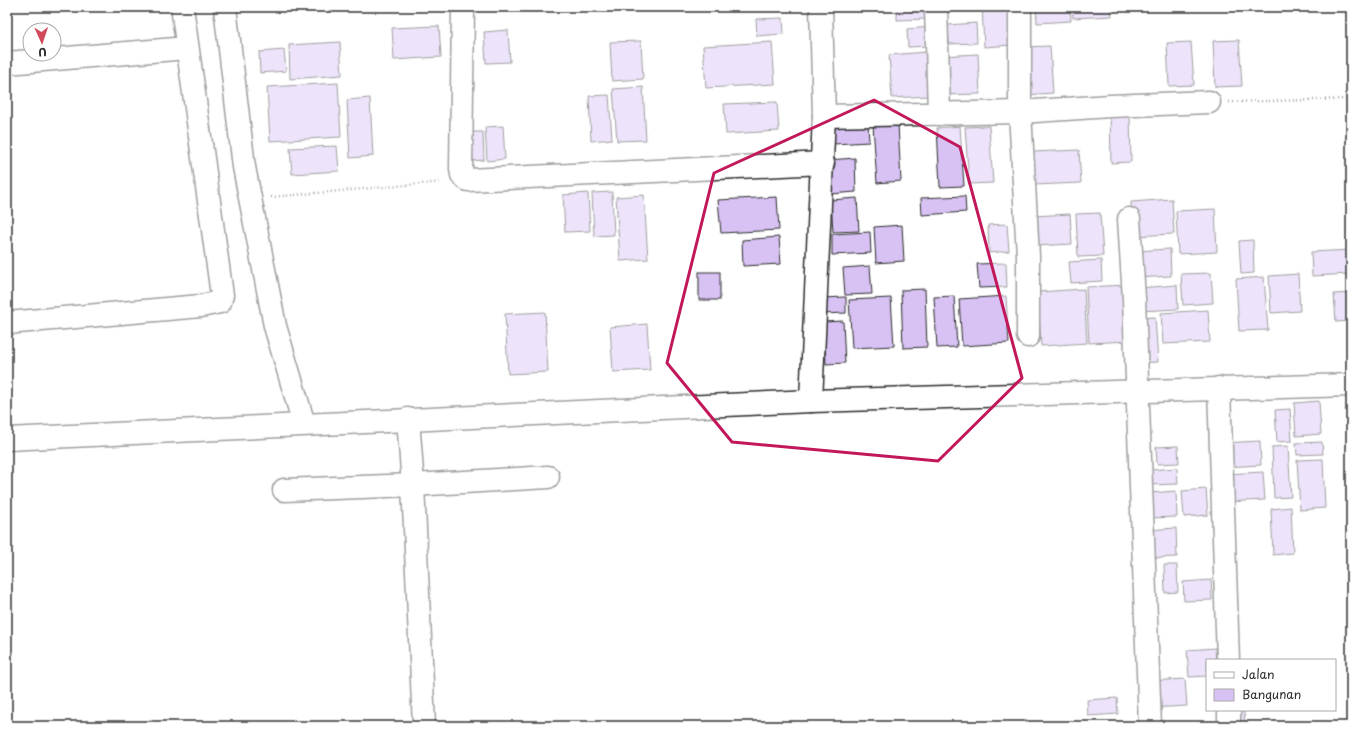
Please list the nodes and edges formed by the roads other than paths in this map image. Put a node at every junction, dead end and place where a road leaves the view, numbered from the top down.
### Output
1 (182, 7) edge
2 (225, 7) edge
3 (463, 7) edge
4 (821, 7) edge
5 (936, 7) edge
6 (1020, 7) edge
7 (187, 48) junction
8 (7, 63) edge
9 (1209, 102) road end
10 (1020, 112) junction
11 (939, 114) junction
12 (824, 116) junction
13 (823, 163) junction
14 (1129, 219) dead end
15 (7, 323) edge
16 (1028, 336) dead end
17 (1351, 385) edge
18 (1219, 388) junction
19 (1137, 391) junction
20 (811, 401) junction
21 (408, 419) junction
22 (304, 424) junction
23 (7, 439) edge
24 (548, 477) dead end
25 (413, 485) junction
26 (284, 490) dead end
27 (1228, 659) edge
28 (1229, 711) edge
29 (424, 726) edge
30 (1150, 726) edge
31 (1229, 726) edge

1 - 7 street
2 - 22 street
3 - 13 street
4 - 12 street
5 - 11 street
6 - 10 street
7 - 8 street
7 - 15 street
9 - 10 street
10 - 11 street
10 - 16 street
11 - 12 street
12 - 13 street
13 - 20 street
14 - 19 street
17 - 18 street
18 - 19 street
18 - 27 street
19 - 20 street
19 - 30 street
20 - 21 street
21 - 22 street
21 - 25 street
22 - 23 street
24 - 25 street
25 - 26 street
25 - 29 street
28 - 31 street

